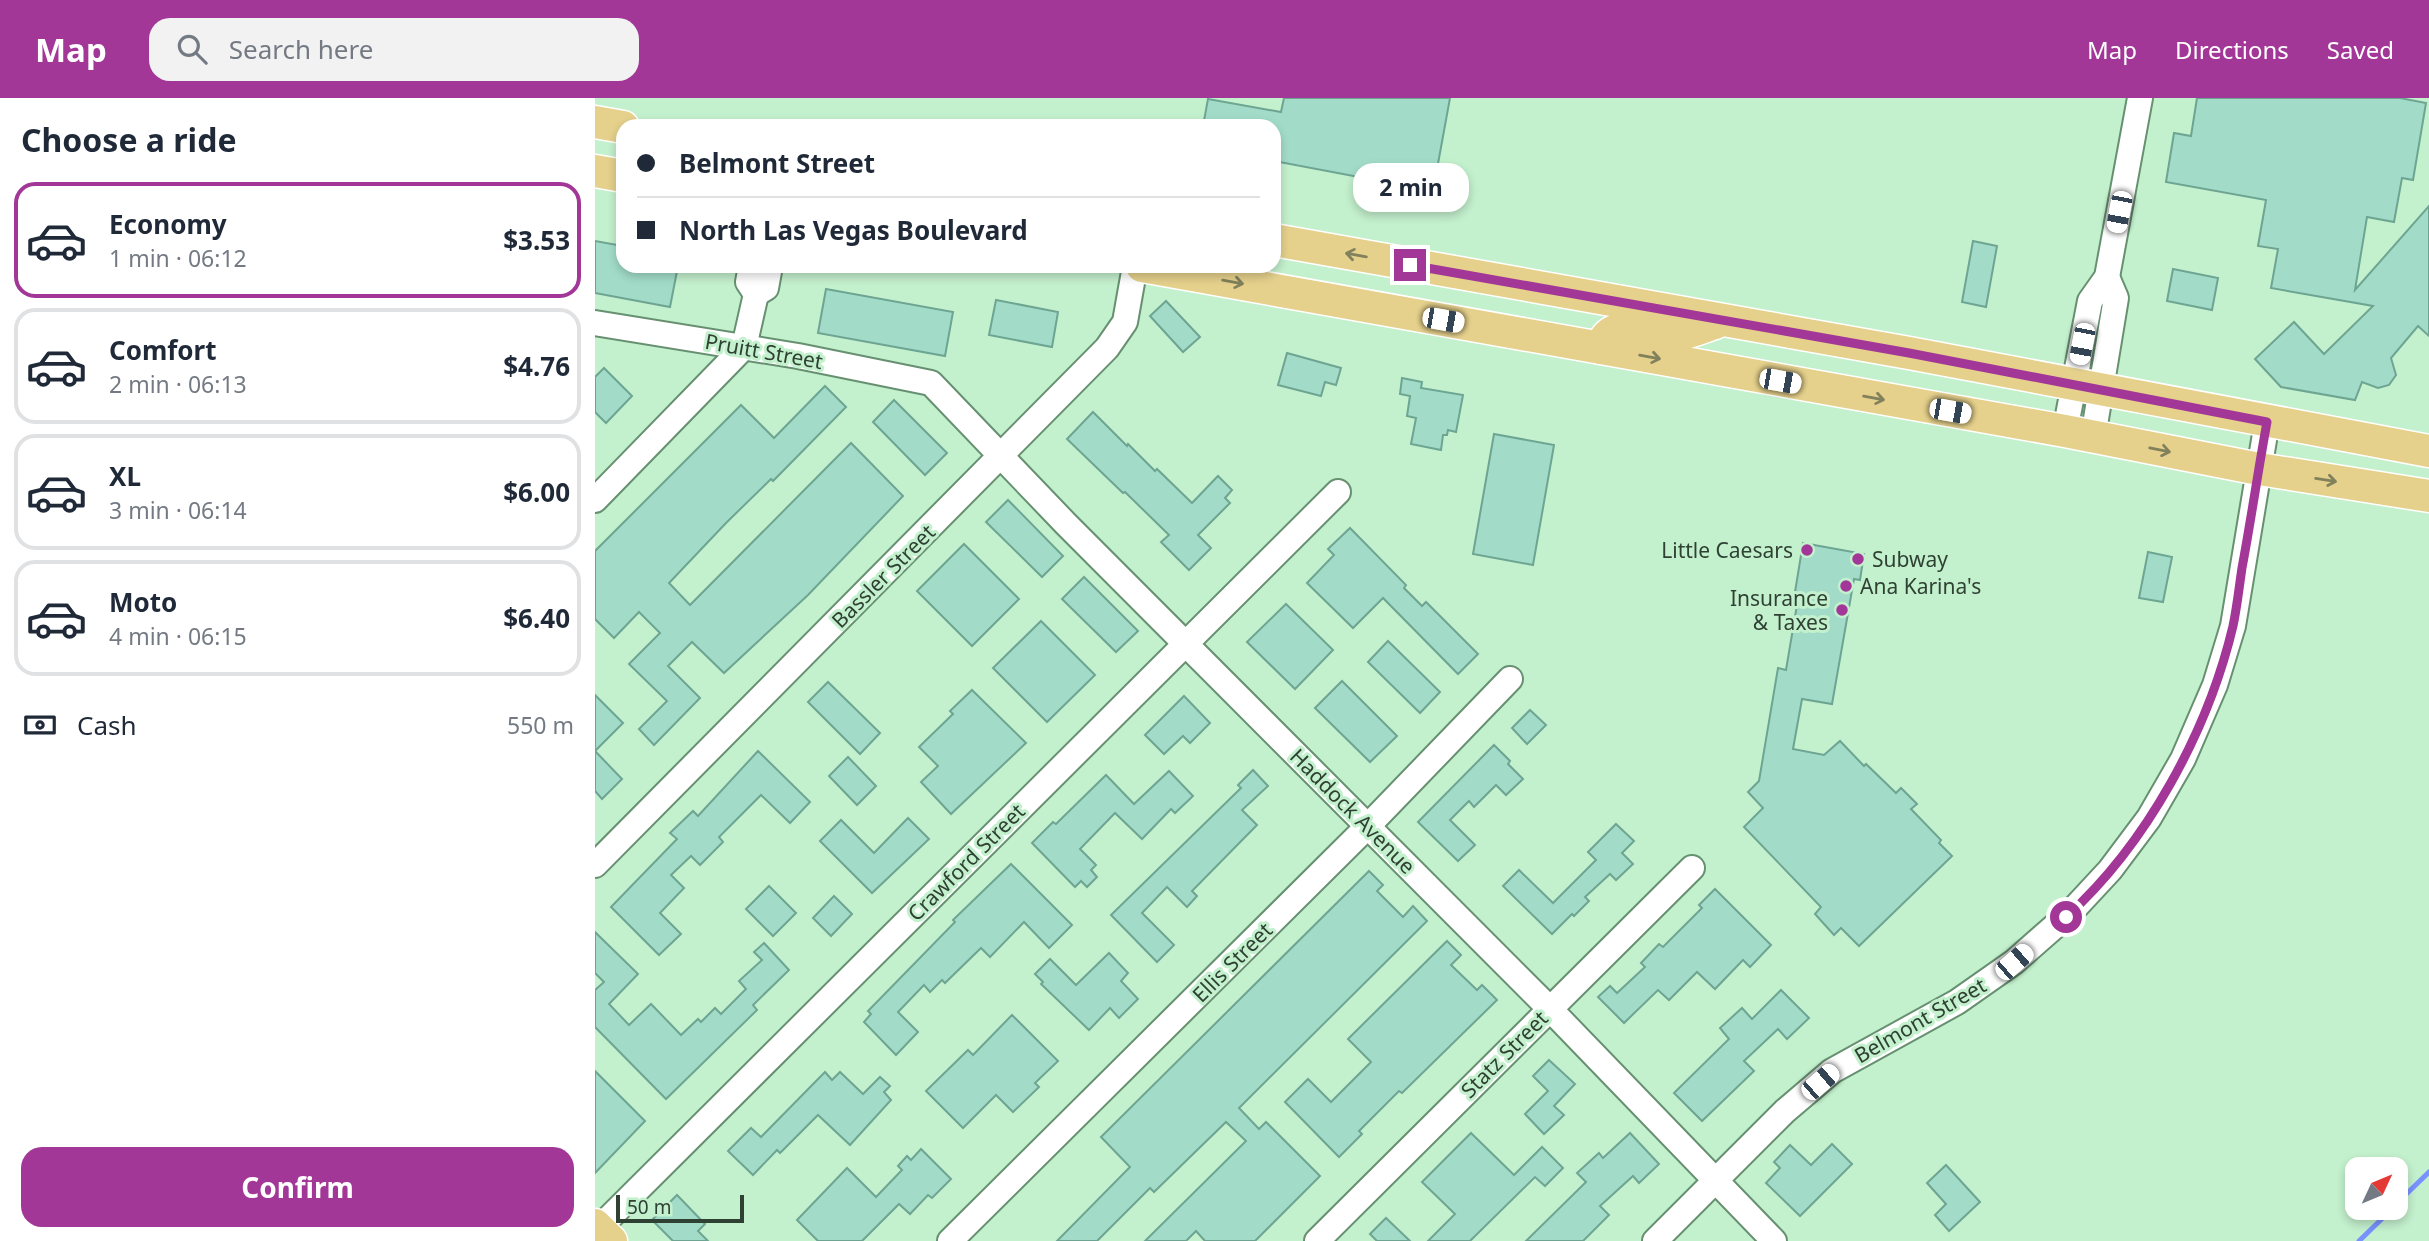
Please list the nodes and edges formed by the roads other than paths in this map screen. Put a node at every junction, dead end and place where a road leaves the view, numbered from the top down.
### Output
1 (2140, 98) edge
2 (595, 122) edge
3 (616, 126) edge
4 (595, 171) edge
5 (616, 175) edge
6 (1281, 241) edge
7 (750, 273) edge
8 (769, 273) edge
9 (1134, 273) edge
10 (1181, 273) edge
11 (756, 295) junction
12 (1589, 296) junction
13 (1723, 320) junction
14 (595, 323) edge
15 (1490, 328) junction
16 (744, 347) junction
17 (1601, 348) junction
18 (931, 383) joint
19 (2087, 386) junction
20 (2267, 422) junction
21 (2079, 434) junction
22 (2429, 451) edge
23 (1002, 456) junction
24 (2259, 469) junction
25 (1338, 492) dead end
26 (2429, 496) edge
27 (595, 500) edge
28 (1186, 643) junction
29 (1510, 679) dead end
30 (1368, 826) junction
31 (595, 865) edge
32 (1692, 868) dead end
33 (1549, 1009) junction
34 (1716, 1180) junction
35 (600, 1232) edge
36 (950, 1241) edge
37 (1317, 1241) edge
38 (1654, 1241) edge
39 (1774, 1241) edge

1 - 19 street
2 - 3 main road
4 - 5 main road
12 -> 6 main road
7 - 11 street
8 - 11 street
9 - 23 street, Bassler Street
10 -> 15 main road
11 - 16 street
12 - 13 main road
12 - 15 main road
13 - 17 main road
13 - 19 main road
14 - 16 street, Pruitt Street
15 - 17 main road
16 - 18 street, Pruitt Street
16 - 27 street
17 -> 21 main road
18 - 23 street, Haddock Avenue
19 - 20 main road
19 - 21 street
20 - 22 main road
20 - 24 street, Belmont Street
21 -> 24 main road
23 - 28 street, Haddock Avenue
23 - 31 street, Bassler Street
24 -> 26 main road
24 - 34 street, Belmont Street
25 - 28 street, Crawford Street
28 - 30 street, Haddock Avenue
28 - 35 street, Crawford Street
29 - 30 street, Ellis Street
30 - 33 street, Haddock Avenue
30 - 36 street, Ellis Street
32 - 33 street, Statz Street
33 - 34 street, Haddock Avenue
33 - 37 street, Statz Street
34 - 38 street, Belmont Street
34 - 39 street, Haddock Avenue

